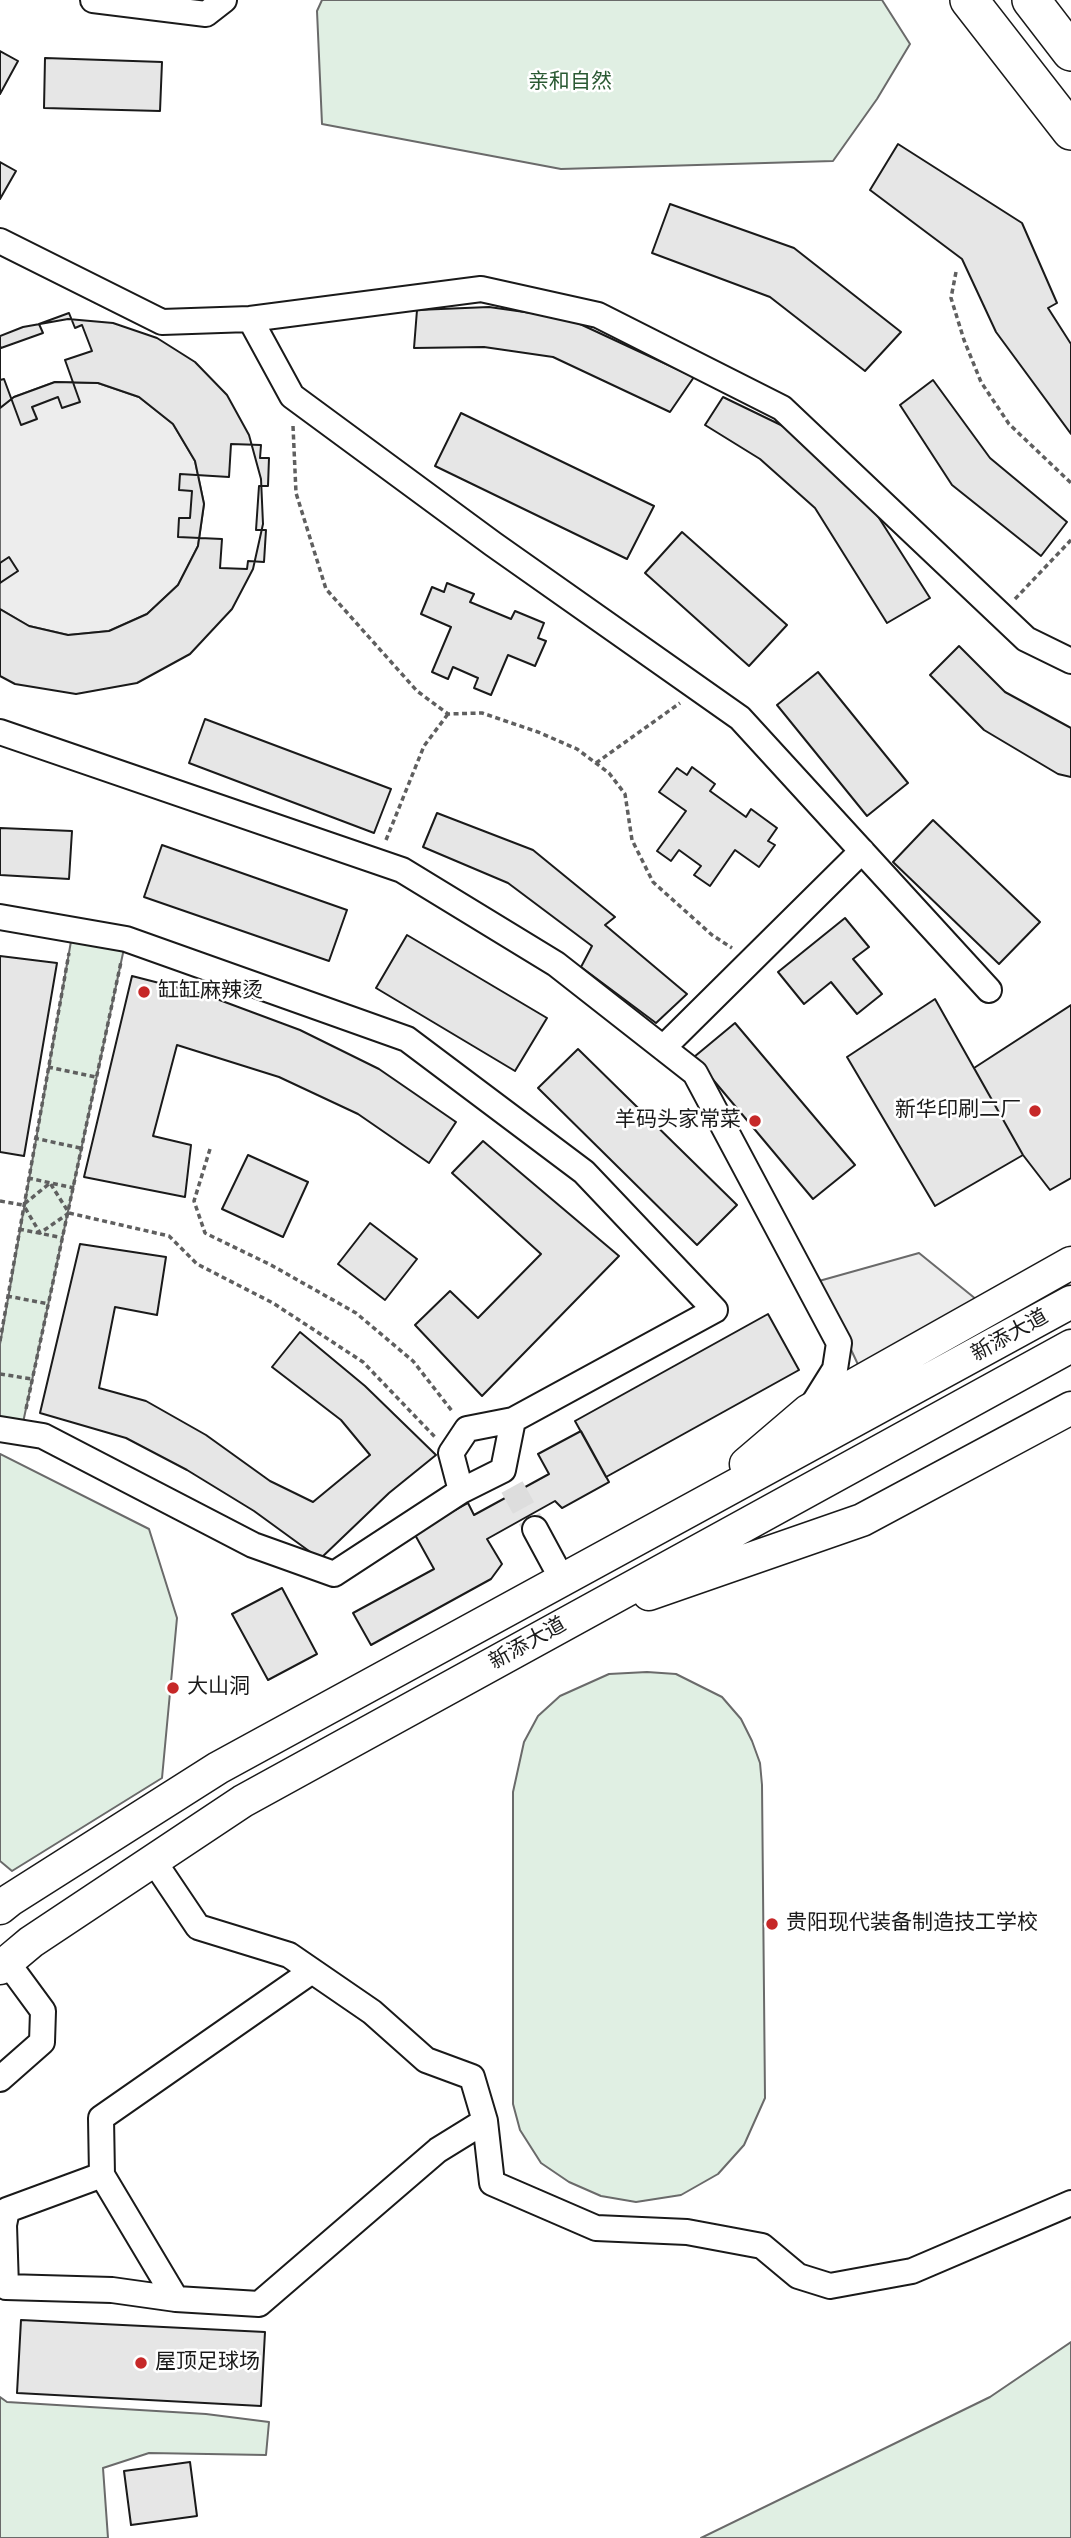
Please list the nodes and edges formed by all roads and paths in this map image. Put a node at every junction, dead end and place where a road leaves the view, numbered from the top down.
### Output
1 (93, 0) edge
2 (224, 0) edge
3 (969, 0) edge
4 (1031, 0) edge
5 (1071, 52) edge
6 (1061, 118) edge
7 (1071, 146) edge
8 (0, 241) edge
9 (27, 254) junction
10 (0, 261) edge
11 (956, 272) dead end
12 (250, 319) junction
13 (292, 396) junction
14 (1071, 483) edge
15 (1071, 540) edge
16 (1000, 615) junction
17 (1071, 661) edge
18 (699, 689) junction
19 (448, 714) junction
20 (0, 732) edge
21 (596, 763) junction
22 (862, 851) junction
23 (377, 861) junction
24 (0, 917) edge
25 (73, 930) junction
26 (125, 939) junction
27 (751, 961) junction
28 (989, 990) dead end
29 (663, 1048) junction
30 (48, 1067) junction
31 (96, 1077) junction
32 (34, 1138) junction
33 (81, 1148) junction
34 (210, 1149) dead end
35 (28, 1178) junction
36 (50, 1183) junction
37 (74, 1188) junction
38 (0, 1200) edge
39 (23, 1205) junction
40 (69, 1213) junction
41 (19, 1228) junction
42 (40, 1233) junction
43 (63, 1238) junction
44 (1071, 1263) edge
45 (7, 1296) junction
46 (1071, 1302) edge
47 (49, 1304) junction
48 (0, 1340) edge
49 (1071, 1346) edge
50 (0, 1374) edge
51 (33, 1379) junction
52 (1071, 1408) edge
53 (808, 1411) junction
54 (513, 1420) junction
55 (467, 1429) junction
56 (10, 1431) edge
57 (451, 1453) junction
58 (461, 1491) junction
59 (697, 1506) junction
60 (535, 1529) tunnel mouth
61 (562, 1579) junction
62 (565, 1623) junction
63 (153, 1860) junction
64 (0, 1908) edge
65 (4, 1965) edge
66 (312, 1971) junction
67 (0, 2079) edge
68 (485, 2121) junction
69 (102, 2175) junction
70 (1071, 2203) edge
71 (176, 2299) junction

1 - 2 street
3 - 6 highway
4 - 5 highway
6 - 7 highway
8 - 9 street
9 - 10 street
9 - 12 street
11 - 14 path
12 - 13 street
12 - 16 street
13 - 18 street
13 - 19 path
15 - 16 path
16 - 17 street
18 - 21 path
18 - 22 street
19 - 21 path
19 - 23 path
20 - 23 street
21 - 27 path
22 - 27 street
22 - 28 street
23 - 29 street
24 - 25 street
25 - 26 street
25 - 30 path
26 - 31 path
26 - 54 street
27 - 29 street
29 - 53 street
30 - 31 path
30 - 32 path
31 - 33 path
32 - 33 path
32 - 35 path
33 - 37 path
34 - 55 path
35 - 36 path
35 - 39 path
36 - 37 path
36 - 39 path
36 - 40 path
37 - 40 path
38 - 39 path
39 - 41 path
39 - 42 path
40 - 42 path
40 - 43 path
40 - 57 path
41 - 42 path
41 - 45 path
42 - 43 path
43 - 47 path
44 - 53 main road
45 - 47 path
45 - 48 path
46 - 59 main road, 新添大道
47 - 51 path
49 - 62 main road, 新添大道
50 - 51 path
51 - 56 path
52 - 62 main road
53 - 59 main road
54 - 55 street
54 - 58 street
55 - 57 street
56 - 58 street
57 - 58 street
59 - 61 main road, 新添大道
60 - 61 street
61 - 64 main road, 新添大道
62 - 63 main road, 新添大道
63 - 65 main road, 新添大道
63 - 66 street
65 - 67 street
66 - 68 street
66 - 69 street
68 - 70 street
68 - 71 street
69 - 71 street
69 - 71 street

